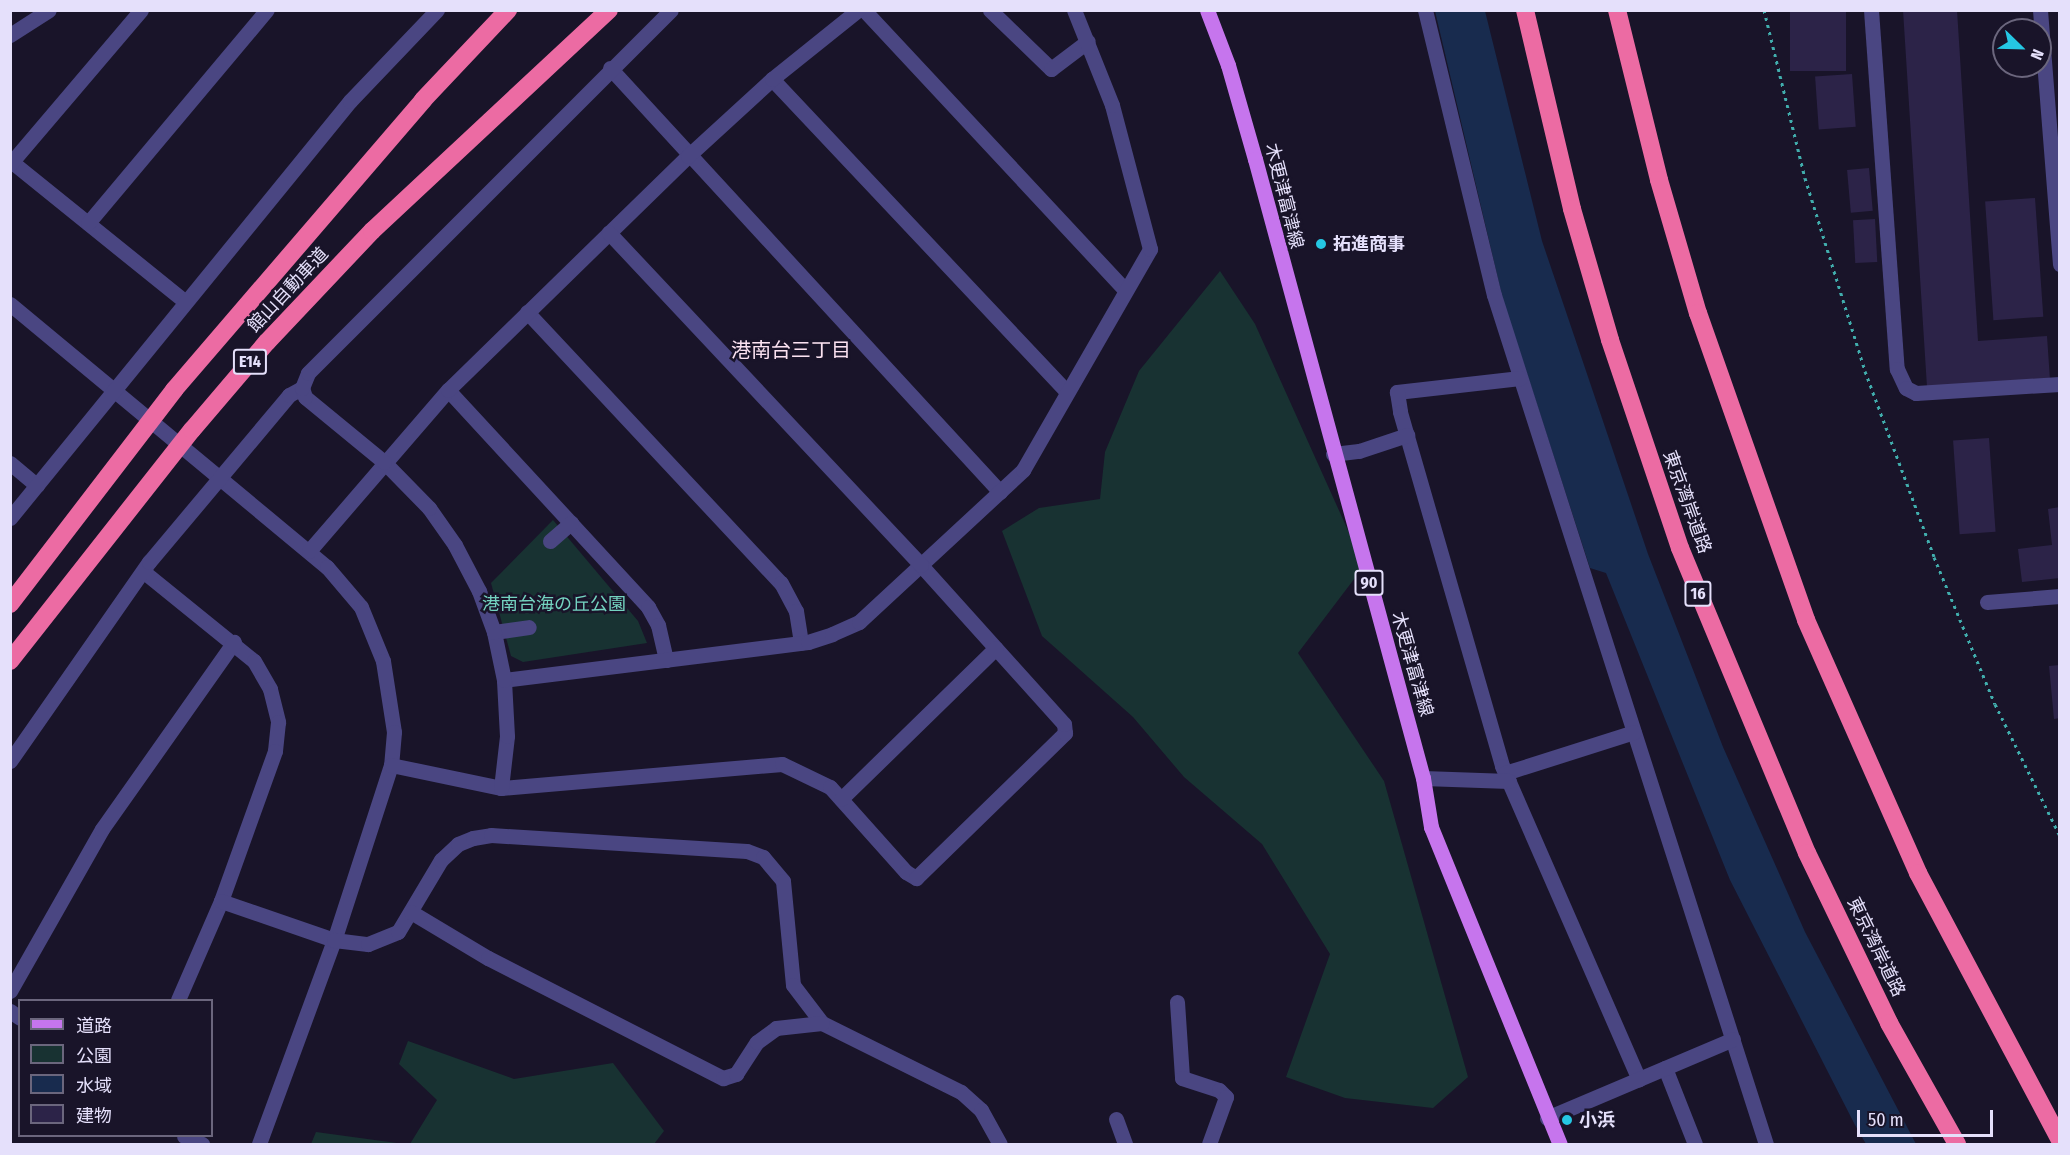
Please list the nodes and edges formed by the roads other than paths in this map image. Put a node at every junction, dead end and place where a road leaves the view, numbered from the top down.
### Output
1 (49, 10) edge
2 (141, 10) edge
3 (267, 10) edge
4 (437, 10) edge
5 (508, 10) edge
6 (609, 10) edge
7 (671, 10) edge
8 (858, 10) edge
9 (864, 10) edge
10 (990, 10) edge
11 (1074, 10) edge
12 (1207, 10) edge
13 (1425, 10) edge
14 (1525, 10) edge
15 (1617, 10) edge
16 (1871, 10) edge
17 (2040, 10) edge
18 (10, 35) edge
19 (1088, 40) junction
20 (610, 68) junction
21 (772, 79) junction
22 (688, 156) junction
23 (11, 163) edge
24 (88, 224) junction
25 (609, 233) junction
26 (2060, 264) edge
27 (1125, 290) junction
28 (184, 301) junction
29 (10, 304) edge
30 (527, 312) junction
31 (1520, 378) junction
32 (2060, 384) edge
33 (302, 388) junction
34 (113, 389) junction
35 (448, 390) junction
36 (1067, 392) junction
37 (1407, 435) junction
38 (1333, 454) junction
39 (384, 462) junction
40 (10, 463) edge
41 (219, 476) junction
42 (37, 486) junction
43 (1000, 492) junction
44 (10, 518) edge
45 (571, 523) junction
46 (550, 541) dead end
47 (309, 550) junction
48 (921, 565) junction
49 (144, 572) junction
50 (2060, 596) edge
51 (1987, 602) dead end
52 (10, 604) edge
53 (528, 627) dead end
54 (494, 632) junction
55 (234, 642) junction
56 (801, 642) junction
57 (996, 648) junction
58 (666, 660) junction
59 (10, 661) edge
60 (504, 680) junction
61 (1634, 732) junction
62 (10, 761) edge
63 (391, 765) junction
64 (1507, 777) junction
65 (1423, 778) junction
66 (501, 788) junction
67 (841, 799) junction
68 (221, 901) junction
69 (411, 912) junction
70 (334, 940) junction
71 (10, 991) edge
72 (178, 999) edge
73 (1177, 1002) dead end
74 (822, 1023) junction
75 (1733, 1039) junction
76 (1665, 1068) junction
77 (1639, 1079) junction
78 (1547, 1118) junction
79 (1116, 1119) dead end
80 (186, 1137) edge
81 (2060, 1140) edge
82 (202, 1144) edge
83 (259, 1144) edge
84 (1000, 1144) edge
85 (1125, 1144) edge
86 (1209, 1144) edge
87 (1560, 1144) edge
88 (1695, 1144) edge
89 (1766, 1144) edge
90 (1957, 1144) edge

1 - 18 street
2 - 23 street
3 - 24 street
4 - 28 street
5 - 52 highway, 館山自動車道 / E14
6 - 59 highway, 館山自動車道 / E14
7 - 20 street
8 - 21 street
9 - 27 street
10 - 19 street
11 - 19 street
12 - 38 main road, 木更津富津線 / 90
13 - 31 street
14 - 90 highway, 東京湾岸道路 / 16
15 - 81 highway
16 - 32 street
17 - 26 street
19 - 27 street
20 - 22 street
20 - 33 street
21 - 22 street
21 - 36 street
22 - 25 street
22 - 43 street
23 - 24 street
24 - 28 street
25 - 30 street
25 - 48 street
27 - 36 street
28 - 34 street
29 - 34 street
30 - 35 street
30 - 56 street
31 - 37 street
31 - 61 street
33 - 39 street
33 - 41 street
34 - 41 street
34 - 42 street
35 - 39 street
35 - 45 street
36 - 43 street
37 - 38 street
37 - 64 street
38 - 65 main road, 木更津富津線 / 90
39 - 47 street
39 - 54 street
40 - 42 street
41 - 47 street
41 - 49 street
42 - 44 street
43 - 48 street
45 - 46 street
45 - 58 street
47 - 63 street
48 - 56 street
48 - 57 street
49 - 55 street
49 - 62 street
50 - 51 street
53 - 54 street
54 - 60 street
55 - 68 street
55 - 71 street
56 - 58 street
57 - 67 street
57 - 67 street
58 - 60 street
60 - 66 street
61 - 64 street
61 - 75 street
63 - 66 street
63 - 70 street
64 - 65 street
64 - 77 street
65 - 78 main road, 木更津富津線 / 90
66 - 67 street
68 - 70 street
68 - 72 street
69 - 70 street
69 - 74 street
69 - 74 street
70 - 83 street
73 - 86 street
74 - 84 street
75 - 76 street
75 - 89 street
76 - 77 street
76 - 88 street
77 - 78 street
78 - 87 main road, 木更津富津線 / 90
79 - 85 street
80 - 82 street

